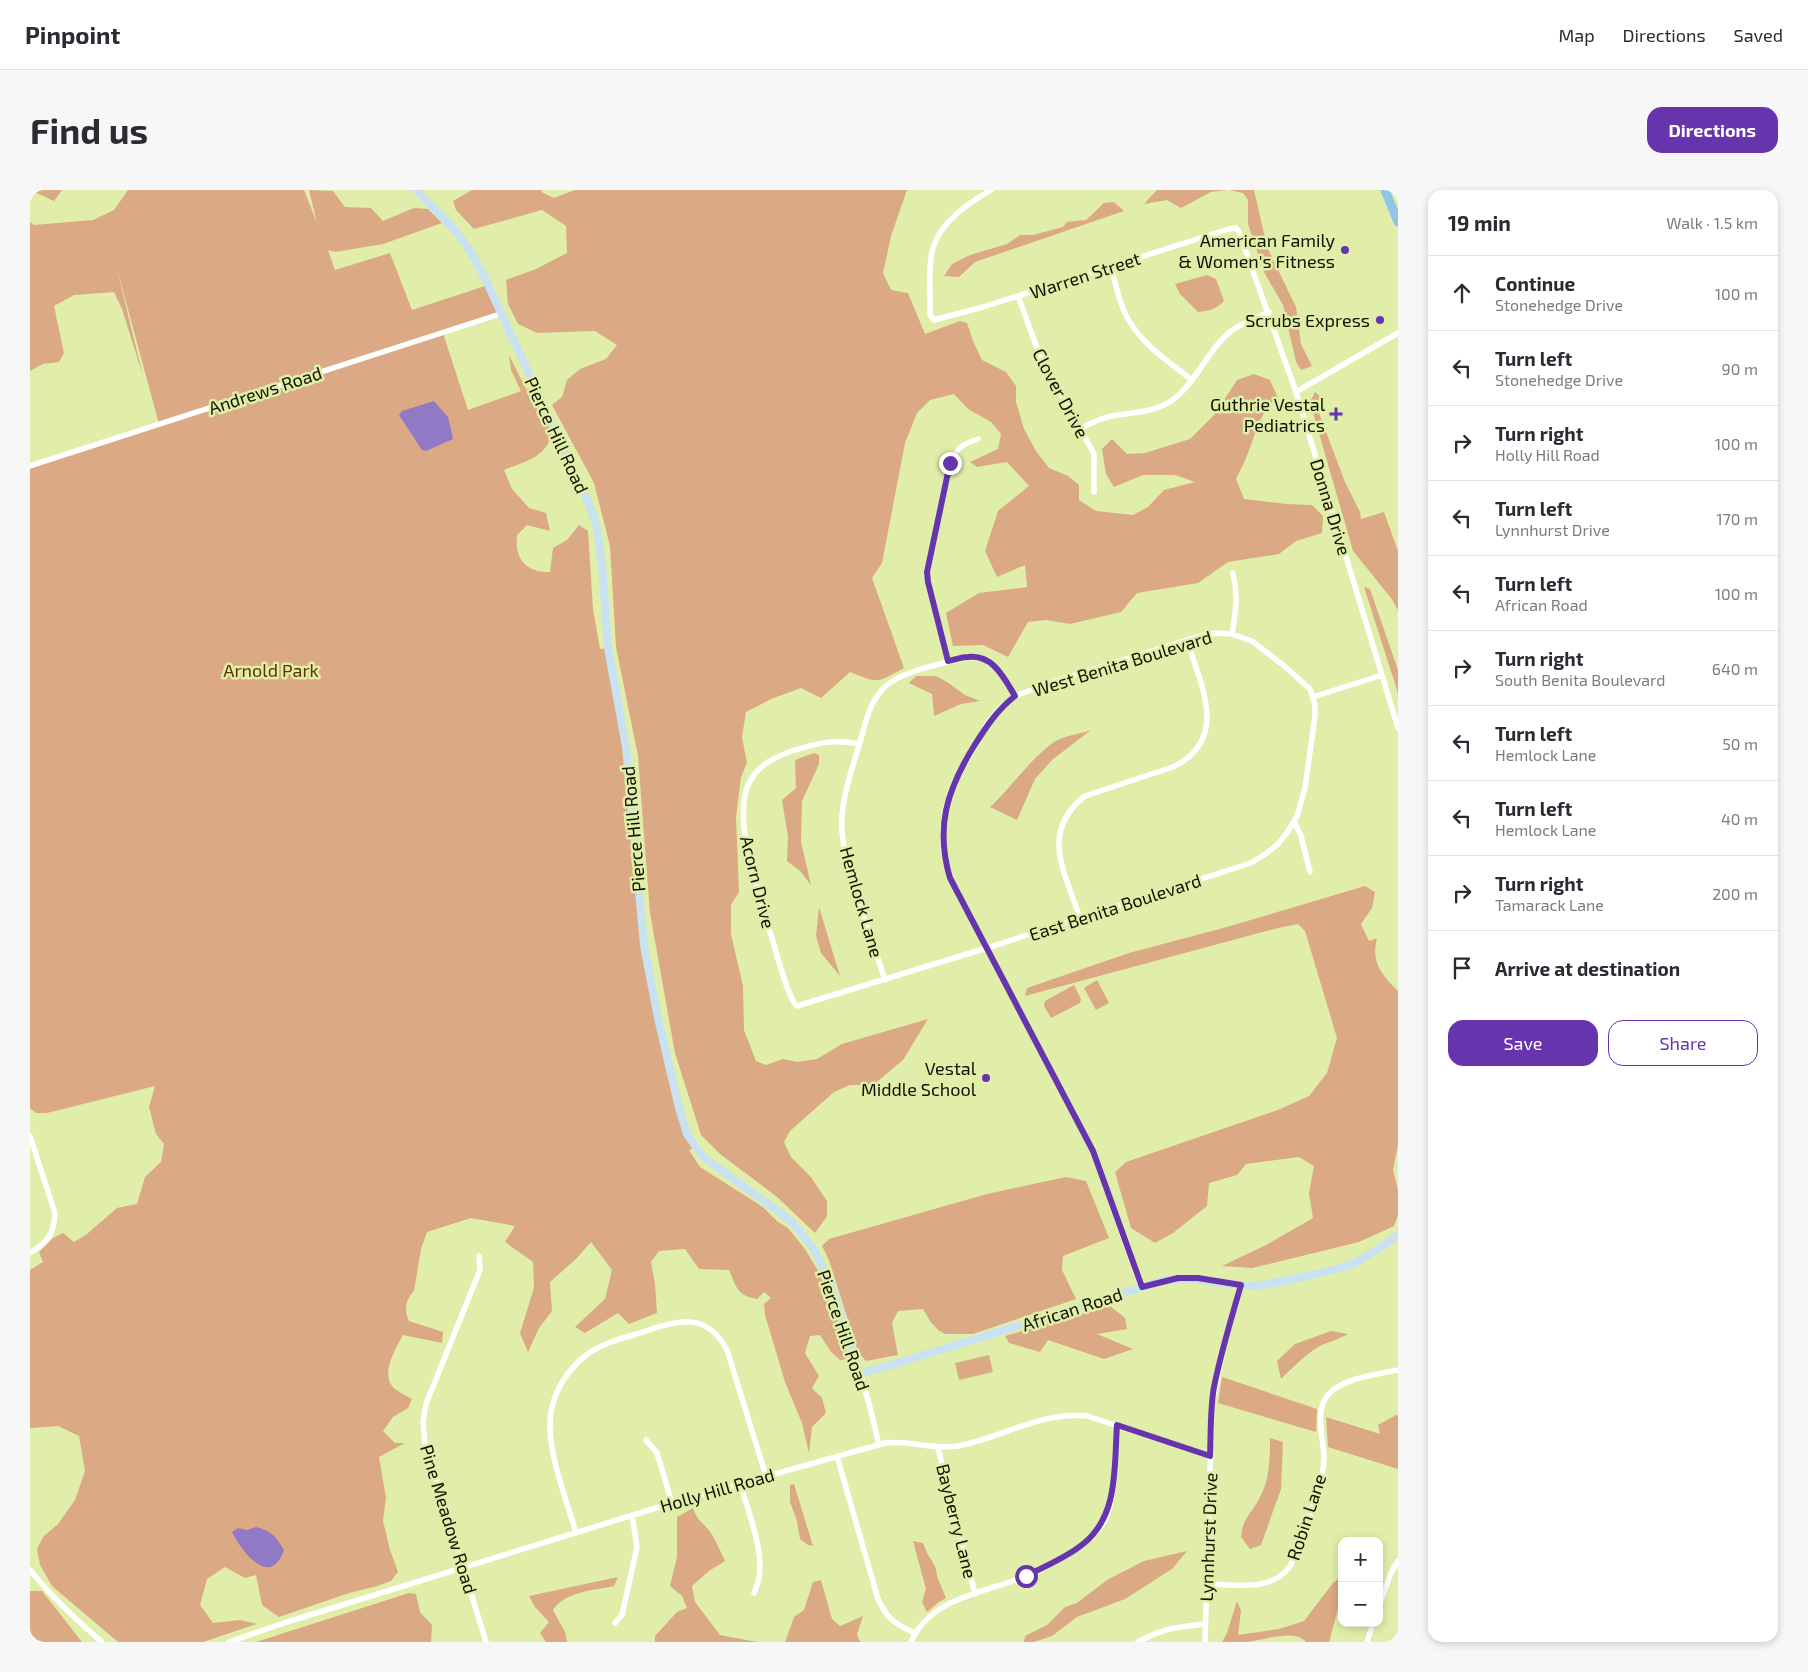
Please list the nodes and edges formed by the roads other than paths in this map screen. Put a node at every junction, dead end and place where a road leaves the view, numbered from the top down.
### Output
1 (416, 190) edge
2 (991, 190) edge
3 (1385, 190) edge
4 (1398, 222) edge
5 (1239, 232) joint
6 (1111, 266) junction
7 (1018, 296) junction
8 (1269, 312) junction
9 (500, 314) junction
10 (1398, 333) edge
11 (1192, 380) junction
12 (1296, 392) junction
13 (1080, 429) junction
14 (978, 439) dead end
15 (30, 466) edge
16 (1094, 492) dead end
17 (1233, 573) dead end
18 (1232, 634) junction
19 (1187, 640) junction
20 (948, 661) junction
21 (1382, 675) junction
22 (1015, 696) junction
23 (1313, 697) junction
24 (1398, 728) edge
25 (859, 744) junction
26 (1294, 821) junction
27 (1310, 872) dead end
28 (1080, 918) junction
29 (986, 948) junction
30 (885, 980) junction
31 (800, 1006) joint
32 (30, 1136) edge
33 (1398, 1236) edge
34 (30, 1253) edge
35 (479, 1256) dead end
36 (1241, 1285) junction
37 (1142, 1287) junction
38 (1398, 1370) edge
39 (860, 1373) junction
40 (1117, 1425) junction
41 (646, 1440) dead end
42 (879, 1445) junction
43 (938, 1448) junction
44 (837, 1456) junction
45 (1210, 1456) junction
46 (766, 1476) junction
47 (740, 1483) junction
48 (672, 1503) junction
49 (632, 1515) junction
50 (576, 1533) junction
51 (1398, 1561) edge
52 (463, 1567) junction
53 (30, 1570) edge
54 (1206, 1584) junction
55 (754, 1592) dead end
56 (976, 1594) junction
57 (1383, 1595) edge
58 (615, 1623) dead end
59 (1205, 1624) junction
60 (1372, 1627) edge
61 (915, 1633) junction
62 (102, 1642) edge
63 (230, 1642) edge
64 (486, 1642) edge
65 (911, 1642) edge
66 (1138, 1642) edge
67 (1205, 1642) edge
68 (1367, 1642) edge

1 - 9 street, Pierce Hill Road
2 - 7 street, Warren Street
3 - 4 main road
5 - 6 street, Warren Street
5 - 8 street, Donna Drive
6 - 7 street, Warren Street
6 - 11 street
7 - 13 street, Clover Drive
8 - 11 street
8 - 12 street, Donna Drive
9 - 15 street, Andrews Road
9 - 39 street, Pierce Hill Road
10 - 12 street
11 - 13 street
12 - 21 street, Donna Drive
13 - 16 street, Clover Drive
14 - 20 street
17 - 18 street
18 - 19 street, West Benita Boulevard
18 - 23 street, West Benita Boulevard
19 - 22 street, West Benita Boulevard
19 - 28 street
20 - 22 street, Hemlock Lane
20 - 25 street, Hemlock Lane
21 - 23 street
21 - 24 street, Donna Drive
22 - 29 street
23 - 26 street, East Benita Boulevard
25 - 30 street, Hemlock Lane
25 - 31 street, Acorn Drive
26 - 27 street
26 - 28 street, East Benita Boulevard
28 - 29 street, East Benita Boulevard
29 - 30 street, East Benita Boulevard
29 - 37 street
30 - 31 street, East Benita Boulevard
32 - 34 street
33 - 36 street, African Road
35 - 52 street, Pine Meadow Road
36 - 37 street, African Road
36 - 45 street, Lynnhurst Drive
37 - 39 street, African Road
38 - 54 street, Robin Lane
39 - 42 street, Pierce Hill Road
40 - 43 street, Holly Hill Road
40 - 45 street, Holly Hill Road
40 - 56 street
41 - 48 street
42 - 43 street, Holly Hill Road
42 - 44 street, Holly Hill Road
43 - 56 street, Bayberry Lane
44 - 46 street, Holly Hill Road
44 - 61 street
45 - 54 street, Lynnhurst Drive
46 - 47 street, Holly Hill Road
46 - 50 street
47 - 48 street, Holly Hill Road
47 - 55 street
48 - 49 street, Holly Hill Road
49 - 50 street, Holly Hill Road
49 - 58 street
50 - 52 street, Holly Hill Road
51 - 57 street
52 - 63 street, Holly Hill Road
52 - 64 street, Pine Meadow Road
53 - 62 street
54 - 59 street, Lynnhurst Drive
56 - 61 street
59 - 66 street
59 - 67 street, Lynnhurst Drive
60 - 68 street
61 - 65 street

